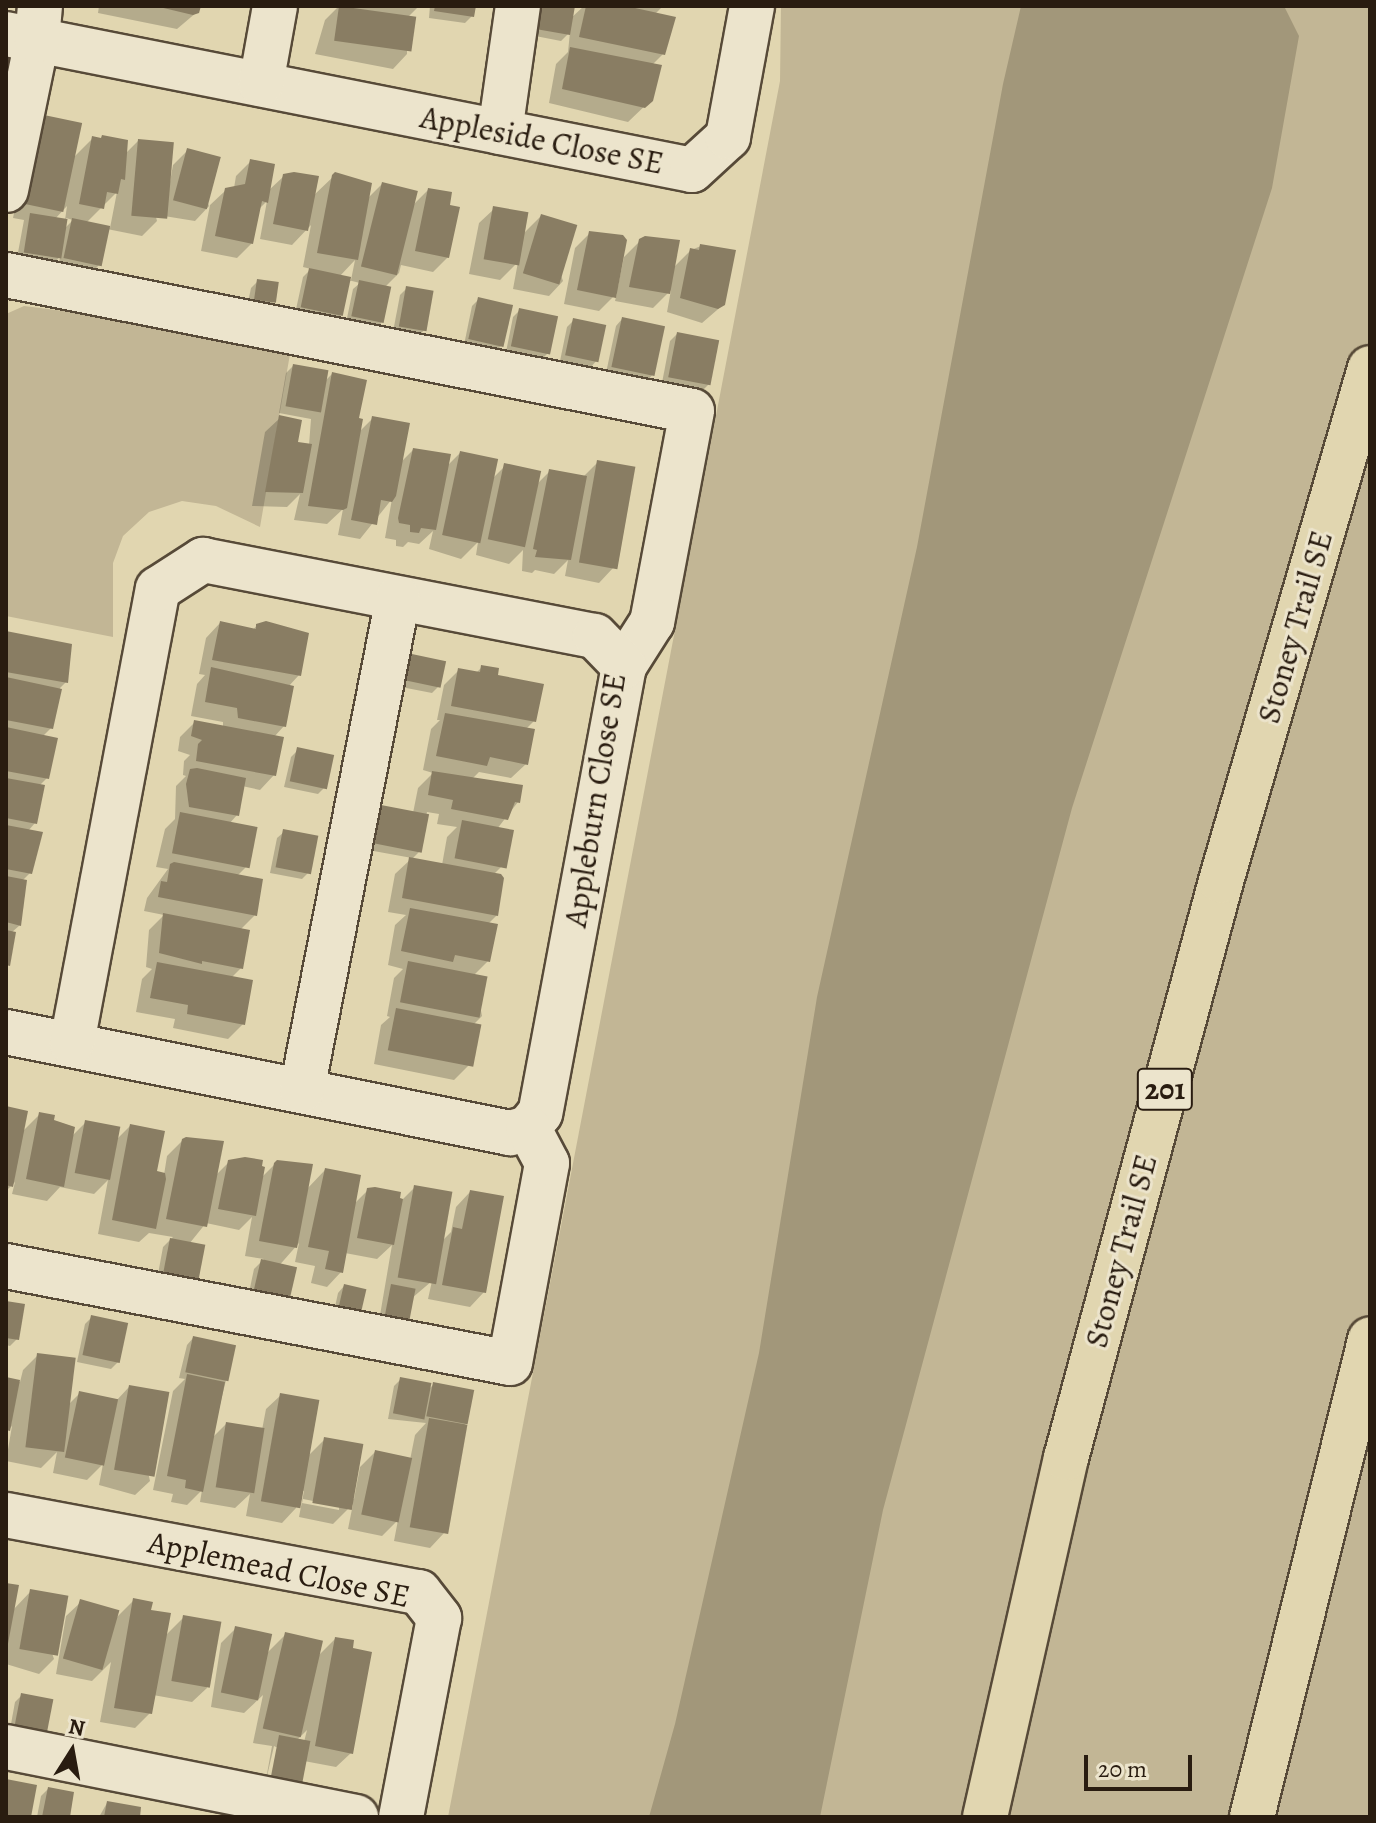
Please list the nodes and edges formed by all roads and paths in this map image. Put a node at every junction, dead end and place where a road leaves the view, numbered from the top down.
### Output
1 (275, 6) edge
2 (518, 6) edge
3 (752, 6) edge
4 (27, 27) edge
5 (261, 84) junction
6 (500, 132) junction
7 (6, 190) edge
8 (6, 275) edge
9 (1370, 368) edge
10 (398, 598) junction
11 (624, 666) junction
12 (6, 1032) edge
13 (72, 1043) junction
14 (302, 1090) junction
15 (528, 1128) junction
16 (6, 1266) edge
17 (1370, 1339) edge
18 (6, 1515) edge
19 (6, 1747) edge
20 (356, 1817) edge
21 (401, 1817) edge
22 (985, 1817) edge
23 (1252, 1817) edge

1 - 5 street
2 - 6 street
3 - 6 street, Appleside Close SE
4 - 5 street, Appleside Close SE
4 - 7 street
5 - 6 street, Appleside Close SE
8 - 11 street
9 - 22 highway, Stoney Trail SE / 201
10 - 11 street, Appleburn Close SE
10 - 13 street, Appleburn Close SE
10 - 14 street
11 - 15 street, Appleburn Close SE
12 - 13 street
13 - 14 street
14 - 15 street
15 - 16 street
17 - 23 highway
18 - 21 street, Applemead Close SE
19 - 20 street

